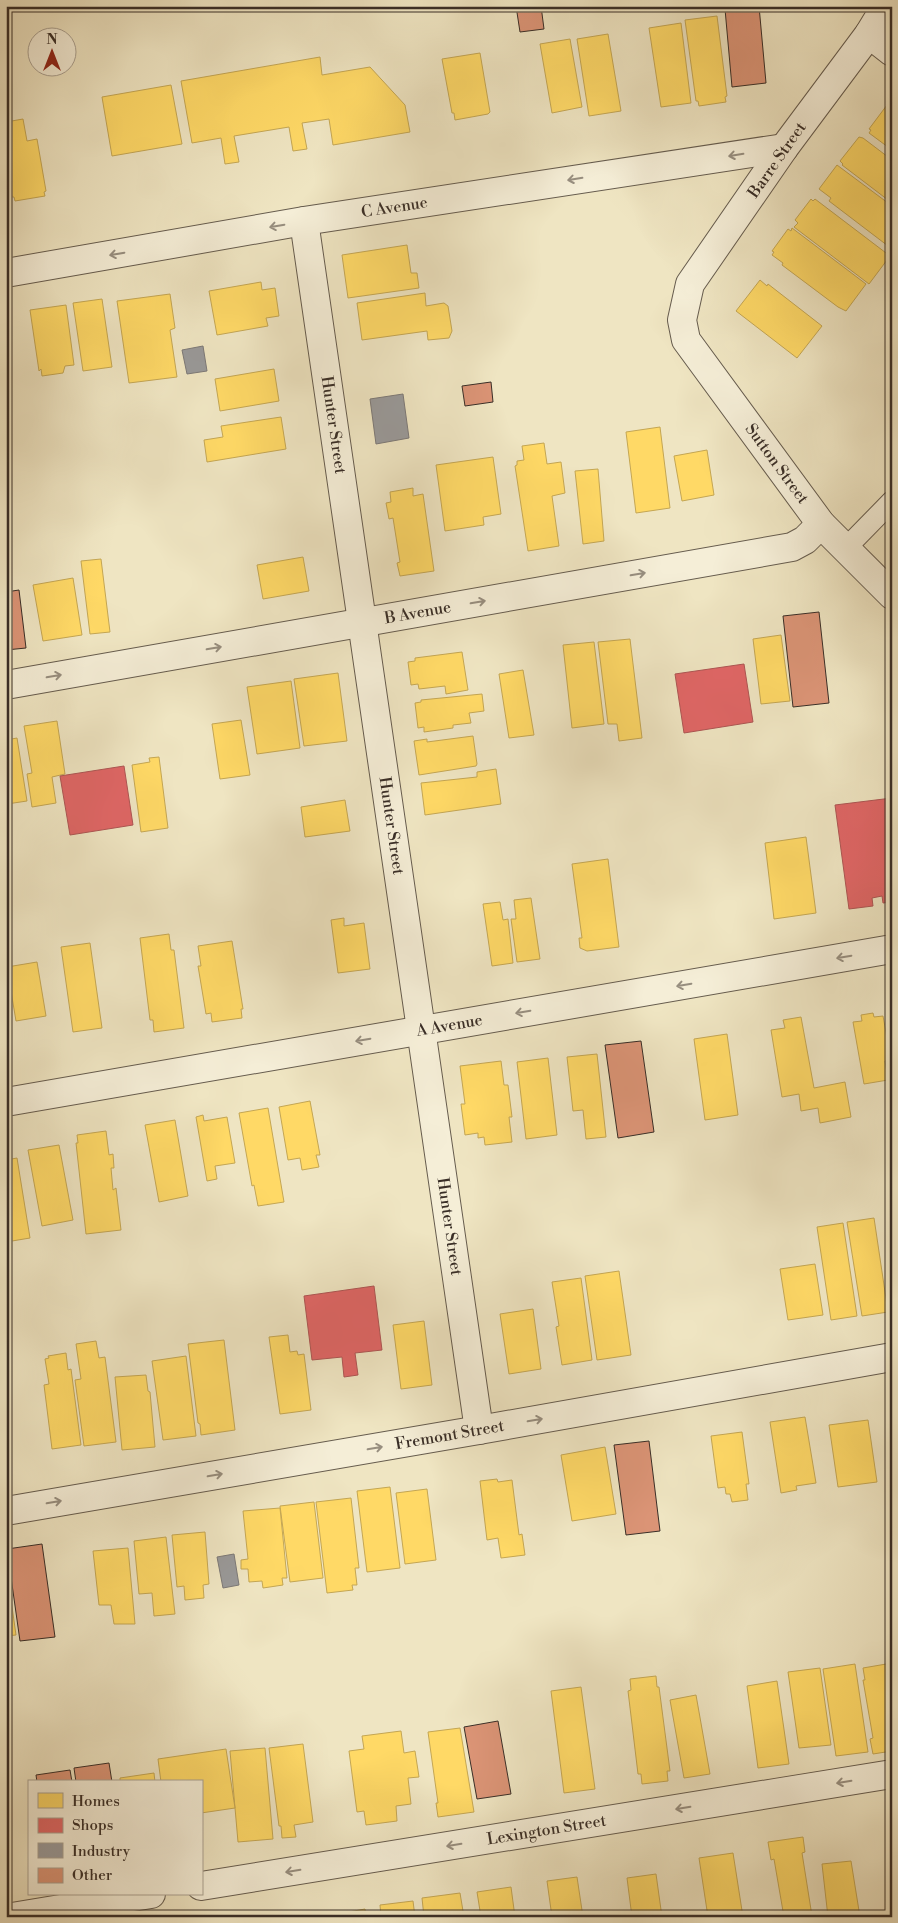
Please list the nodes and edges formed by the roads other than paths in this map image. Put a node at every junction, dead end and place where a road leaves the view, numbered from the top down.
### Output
1 (886, 6) edge
2 (868, 34) junction
3 (892, 52) edge
4 (784, 148) junction
5 (304, 221) junction
6 (6, 273) edge
7 (682, 320) joint
8 (892, 502) edge
9 (821, 524) junction
10 (846, 548) junction
11 (892, 595) edge
12 (362, 622) junction
13 (6, 685) edge
14 (892, 949) edge
15 (421, 1030) junction
16 (6, 1102) edge
17 (892, 1357) edge
18 (479, 1430) junction
19 (6, 1511) edge
20 (892, 1774) edge
21 (202, 1886) edge
22 (139, 1896) edge
23 (12, 1917) edge

1 - 2 street, Barre Street
2 - 3 street
2 - 4 street, Barre Street
4 -> 5 street, C Avenue
4 - 7 street, Barre Street
5 -> 6 street, C Avenue
5 - 12 street, Hunter Street
7 - 9 street, Sutton Street
8 - 10 lane
9 - 10 street, Sutton Street
12 -> 9 street, B Avenue
10 - 11 street, Sutton Street
13 -> 12 street, B Avenue
12 - 15 street, Hunter Street
14 -> 15 street, A Avenue
15 -> 16 street, A Avenue
15 - 18 street, Hunter Street
18 -> 17 street, Fremont Street
19 -> 18 street, Fremont Street
20 -> 21 street, Lexington Street
22 - 23 street

